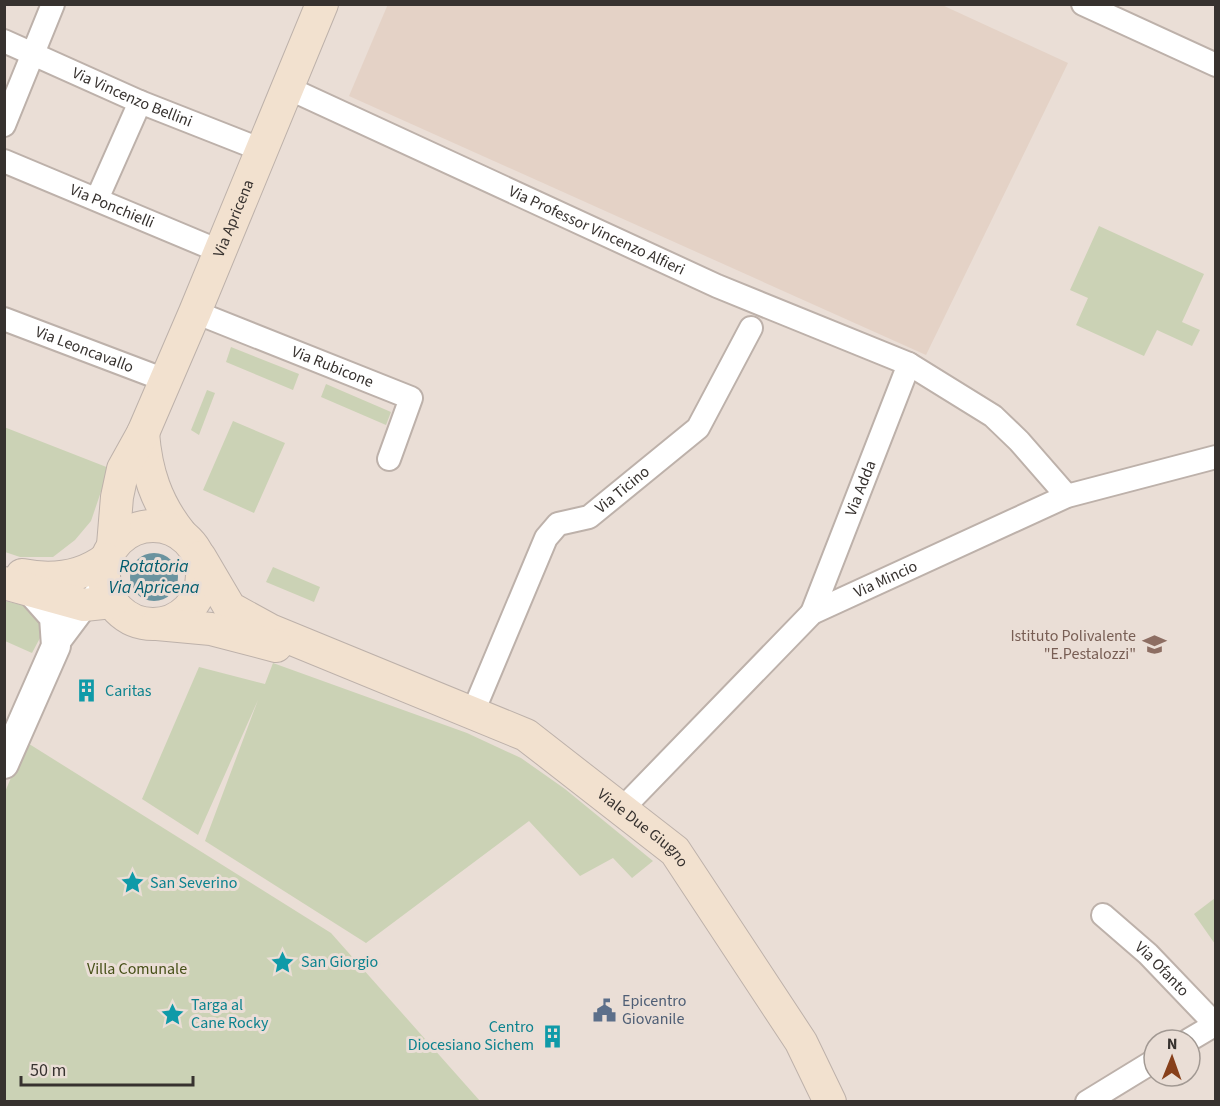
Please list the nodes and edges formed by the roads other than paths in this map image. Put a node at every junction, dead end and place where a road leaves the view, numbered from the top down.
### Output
1 (53, 4) edge
2 (322, 4) edge
3 (1083, 4) edge
4 (4, 41) edge
5 (34, 53) junction
6 (1215, 65) edge
7 (288, 88) junction
8 (140, 102) junction
9 (4, 125) edge
10 (262, 150) junction
11 (4, 160) edge
12 (97, 199) junction
13 (219, 250) junction
14 (195, 312) junction
15 (4, 319) edge
16 (751, 328) dead end
17 (909, 364) junction
18 (165, 380) junction
19 (143, 433) junction
20 (1215, 457) edge
21 (389, 459) dead end
22 (1067, 496) junction
23 (190, 545) junction
24 (4, 572) edge
25 (104, 579) junction
26 (17, 586) edge
27 (812, 613) junction
28 (156, 624) junction
29 (56, 646) junction
30 (354, 663) junction
31 (473, 712) junction
32 (4, 764) edge
33 (622, 809) junction
34 (1103, 915) dead end
35 (1215, 1025) edge
36 (1202, 1032) edge
37 (1142, 1068) edge
38 (830, 1101) edge
39 (1087, 1101) edge

1 - 5 street
2 - 7 main road, Via Apricena
3 - 6 street
4 - 5 street, Via Vincenzo Bellini
5 - 8 street, Via Vincenzo Bellini
5 - 9 street
7 - 10 main road, Via Apricena
7 - 17 street, Via Professor Vincenzo Alfieri
8 - 10 street, Via Vincenzo Bellini
8 - 12 street
10 - 13 main road, Via Apricena
11 - 12 street, Via Ponchielli
12 - 13 street, Via Ponchielli
13 - 14 main road, Via Apricena
14 - 18 main road, Via Apricena
14 - 21 street, Via Rubicone
15 - 18 street, Via Leoncavallo
16 - 31 street, Via Ticino
17 - 22 street, Via Professor Vincenzo Alfieri
17 - 27 street, Via Adda
18 - 19 main road, Via Apricena
19 - 23 main road, Via Apricena
19 - 25 main road, Via Apricena
20 - 22 street, Via Mincio
22 - 27 street, Via Mincio
23 - 25 main road
23 - 28 main road
23 - 30 main road, Viale Due Giugno
24 - 25 main road
25 - 26 main road, Viale Due Giugno
25 - 28 main road, Viale Due Giugno
25 - 29 street
26 - 29 street
27 - 33 street, Via Mincio
28 - 30 main road, Viale Due Giugno
29 - 32 street
30 - 31 main road, Viale Due Giugno
31 - 33 main road, Viale Due Giugno
33 - 38 main road, Viale Due Giugno
34 - 35 street, Via Ofanto
35 - 36 street
37 - 39 street

